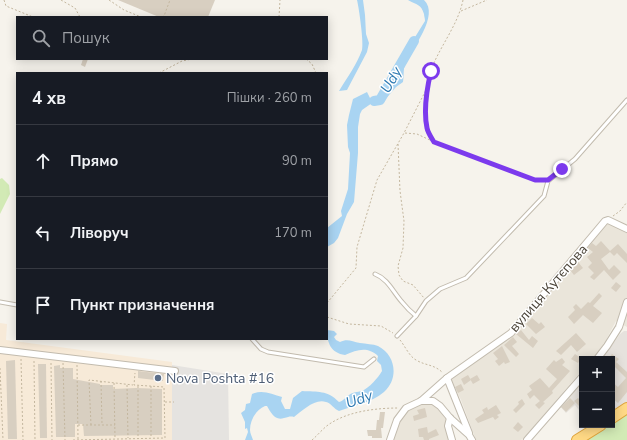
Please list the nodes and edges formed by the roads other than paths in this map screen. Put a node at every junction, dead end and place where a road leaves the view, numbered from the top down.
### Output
1 (627, 100) edge
2 (627, 229) edge
3 (375, 274) dead end
4 (0, 302) edge
5 (627, 302) edge
6 (16, 305) edge
7 (416, 316) junction
8 (397, 336) road end
9 (253, 340) edge
10 (0, 350) edge
11 (599, 356) edge
12 (374, 359) dead end
13 (175, 371) dead end
14 (447, 378) junction
15 (579, 381) edge
16 (421, 401) junction
17 (627, 408) edge
18 (615, 416) edge
19 (450, 418) junction
20 (596, 428) edge
21 (471, 437) edge
22 (390, 440) edge
23 (452, 440) edge
24 (527, 440) edge
25 (577, 440) edge

1 - 7 lane
2 - 14 street, вулиця Кутєпова
3 - 7 lane
4 - 6 lane
5 - 11 street
7 - 8 lane
9 - 12 lane
10 - 13 street
14 - 16 street, вулиця Кутєпова
14 - 21 street
15 - 24 street
16 - 19 street
16 - 22 street, вулиця Кутєпова
17 - 18 highway
19 - 21 street
19 - 23 street
20 - 25 highway

